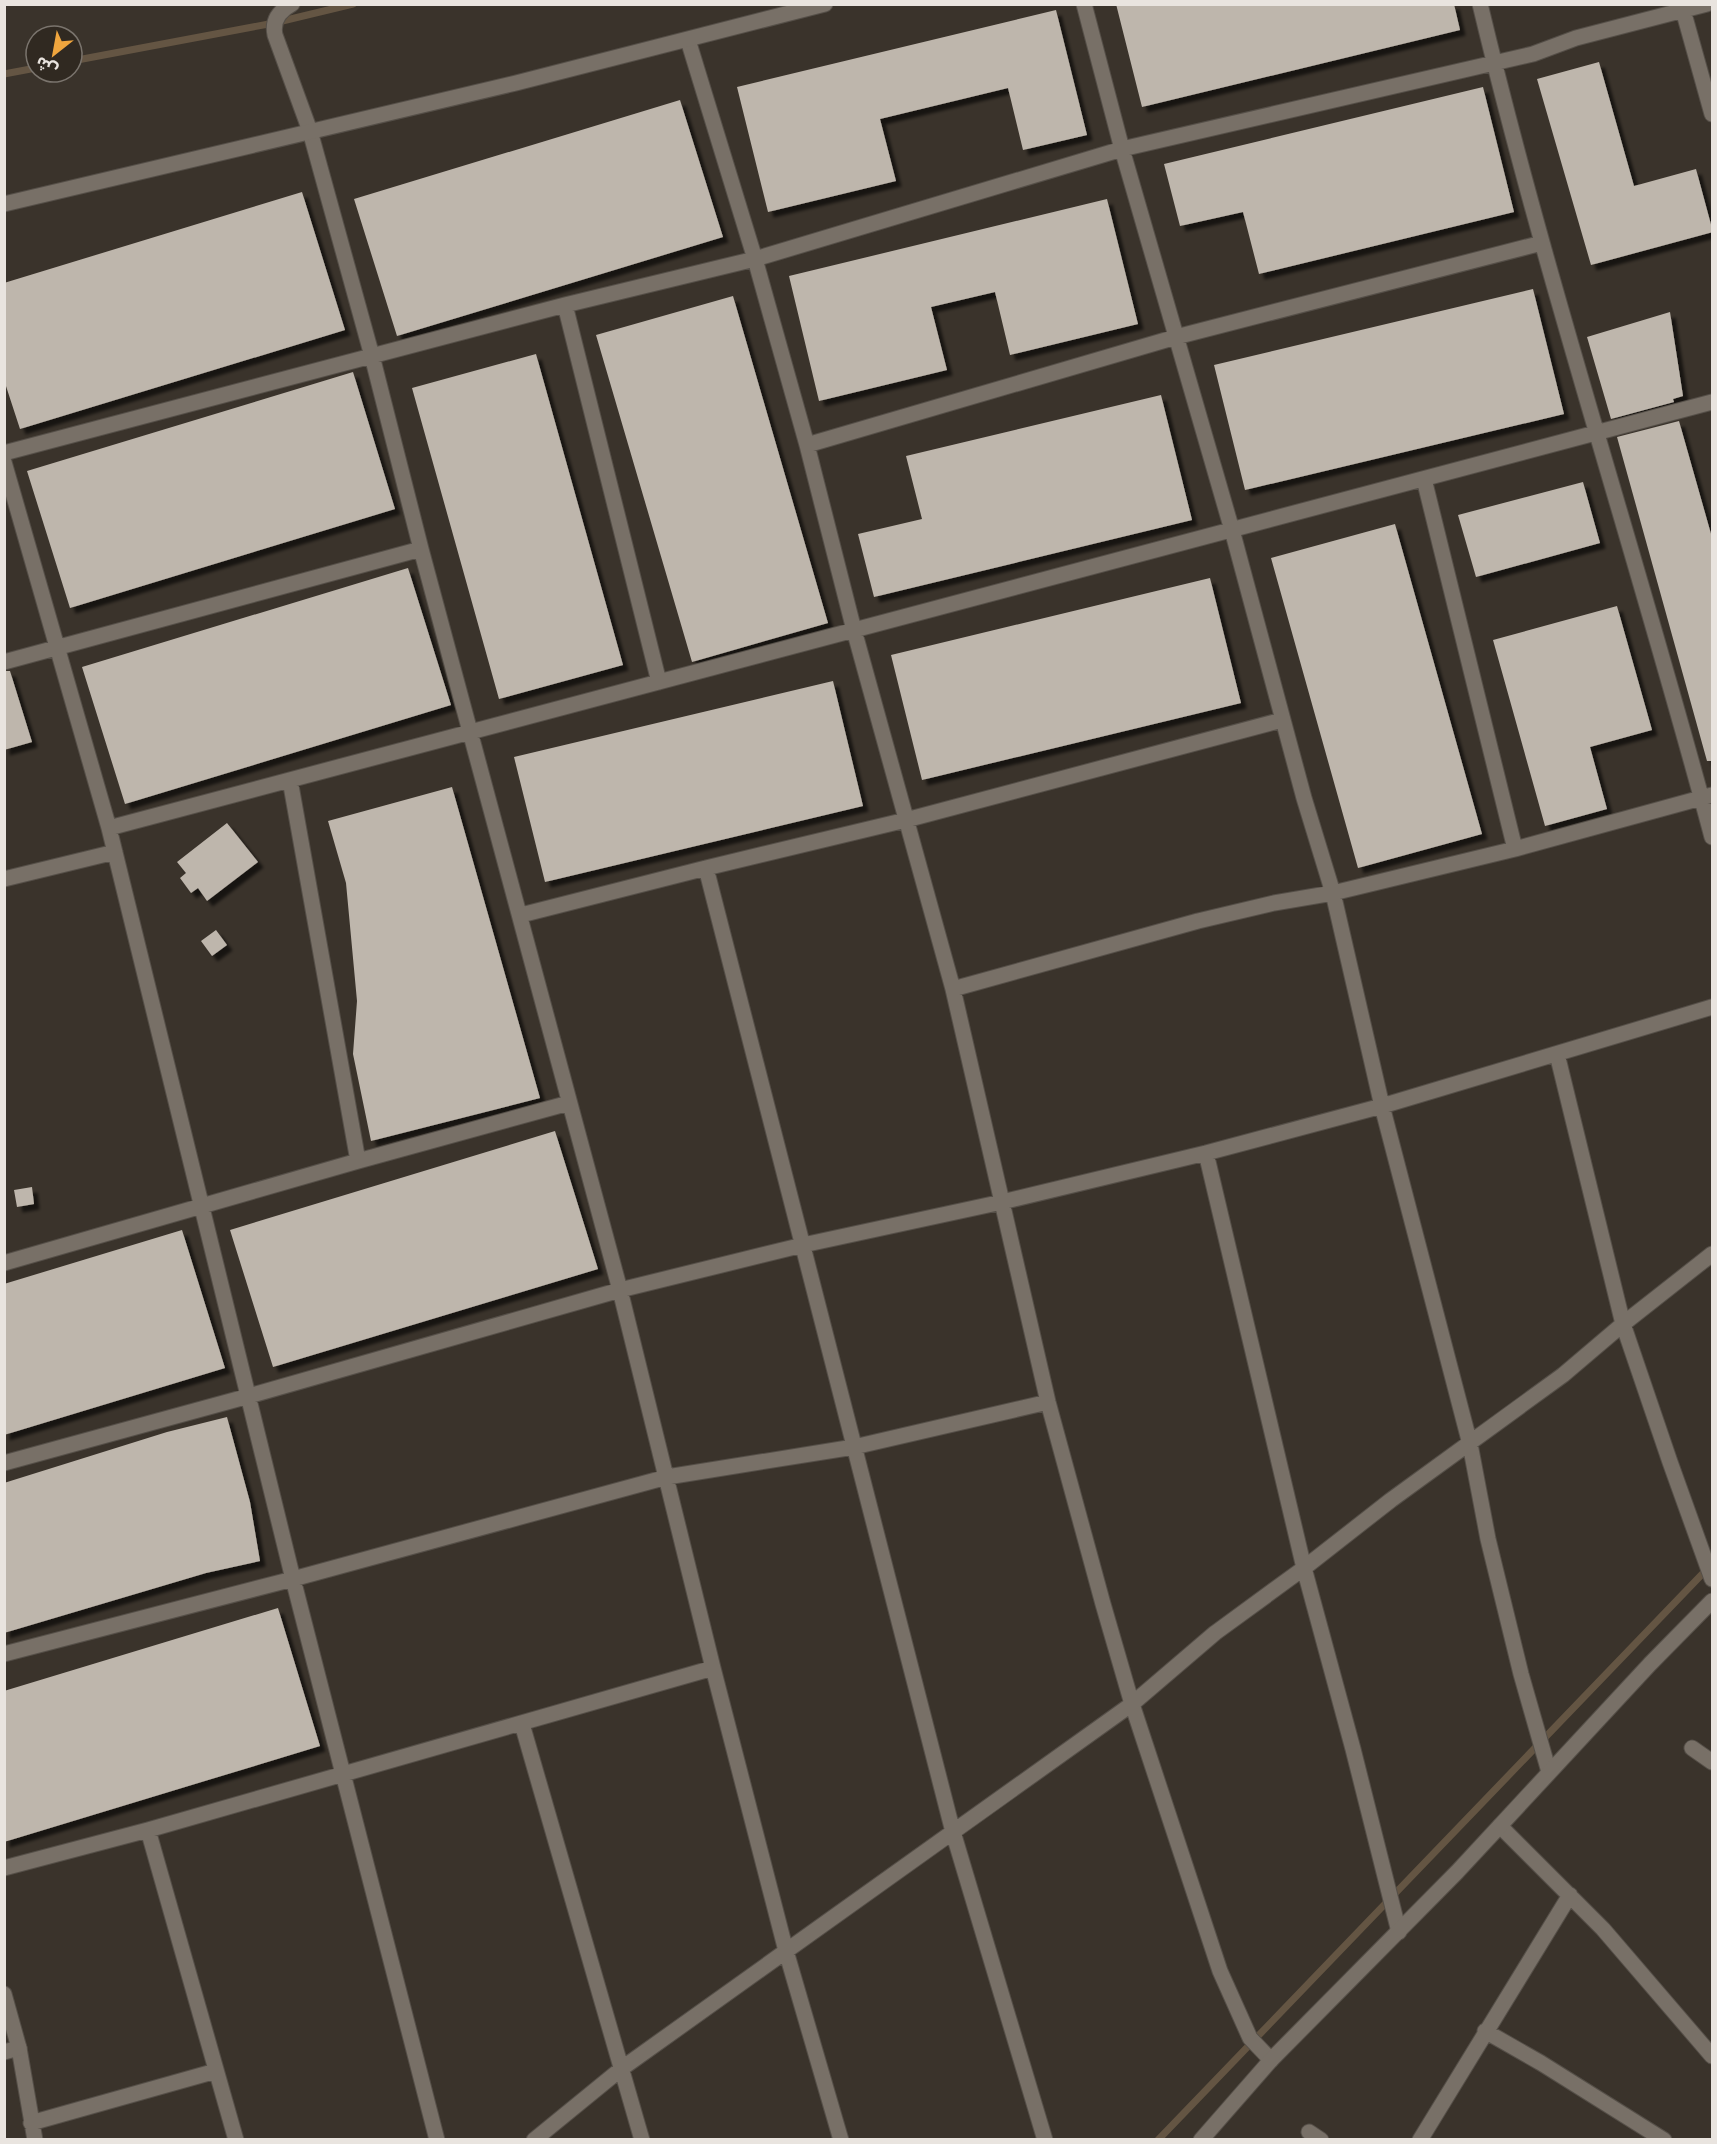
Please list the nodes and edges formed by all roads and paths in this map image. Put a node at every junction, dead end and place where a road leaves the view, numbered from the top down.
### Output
1 (292, 4) edge
2 (825, 4) edge
3 (1084, 4) edge
4 (1480, 4) edge
5 (1707, 4) edge
6 (1683, 10) junction
7 (688, 40) junction
8 (1494, 62) junction
9 (1713, 114) edge
10 (310, 131) junction
11 (1122, 149) junction
12 (4, 204) edge
13 (1542, 243) junction
14 (754, 259) junction
15 (565, 305) junction
16 (1176, 337) junction
17 (372, 356) junction
18 (1713, 402) edge
19 (1598, 433) junction
20 (807, 445) junction
21 (4, 453) edge
22 (4, 462) edge
23 (1424, 479) junction
24 (1232, 530) junction
25 (421, 549) junction
26 (854, 630) junction
27 (57, 648) junction
28 (4, 662) edge
29 (659, 682) junction
30 (1282, 720) junction
31 (471, 732) junction
32 (291, 780) junction
33 (1707, 796) edge
34 (906, 820) junction
35 (109, 828) junction
36 (1713, 837) edge
37 (1515, 849) junction
38 (115, 852) junction
39 (706, 868) junction
40 (4, 879) edge
41 (1333, 893) junction
42 (520, 915) junction
43 (953, 989) junction
44 (1713, 1007) edge
45 (1557, 1054) junction
46 (569, 1103) junction
47 (1382, 1106) junction
48 (1206, 1153) junction
49 (358, 1161) junction
50 (1002, 1202) junction
51 (200, 1206) junction
52 (803, 1245) junction
53 (1713, 1254) edge
54 (4, 1263) edge
55 (620, 1290) junction
56 (1623, 1324) junction
57 (249, 1396) junction
58 (1048, 1402) junction
59 (1470, 1444) junction
60 (854, 1447) junction
61 (4, 1463) edge
62 (667, 1477) junction
63 (1304, 1568) junction
64 (293, 1579) junction
65 (1713, 1579) edge
66 (1713, 1601) edge
67 (4, 1654) edge
68 (713, 1668) junction
69 (1132, 1704) junction
70 (522, 1724) junction
71 (1692, 1748) dead end
72 (1713, 1762) edge
73 (1549, 1772) junction
74 (343, 1773) junction
75 (1500, 1826) junction
76 (148, 1830) junction
77 (953, 1832) junction
78 (4, 1868) edge
79 (1570, 1895) junction
80 (1399, 1932) junction
81 (786, 1951) junction
82 (4, 1994) edge
83 (1485, 2031) junction
84 (12, 2050) edge
85 (1713, 2056) edge
86 (1271, 2060) junction
87 (621, 2069) junction
88 (216, 2072) junction
89 (31, 2123) junction
90 (35, 2139) edge
91 (236, 2139) edge
92 (437, 2139) edge
93 (534, 2139) edge
94 (642, 2139) edge
95 (841, 2139) edge
96 (1045, 2139) edge
97 (1201, 2139) edge
98 (1420, 2139) edge
99 (1664, 2139) edge

1 - 10 street
2 - 7 street
3 - 11 street
4 - 8 street
5 - 6 street
6 - 8 street
6 - 9 street
7 - 10 street
7 - 14 street
8 - 11 street
8 - 13 street
10 - 12 street
10 - 17 street
11 - 14 street
11 - 16 street
13 - 16 street
13 - 19 street
14 - 15 street
14 - 20 street
15 - 17 street
15 - 29 street
16 - 20 street
16 - 24 street
17 - 21 street
17 - 25 street
18 - 19 street
19 - 23 street
19 - 33 street
20 - 26 street
22 - 27 street
23 - 24 street
23 - 37 street
24 - 26 street
24 - 30 street
25 - 27 street
25 - 31 street
26 - 29 street
26 - 34 street
27 - 28 street
27 - 35 street
29 - 31 street
30 - 34 street
30 - 41 street
31 - 32 street
31 - 42 street
32 - 35 street
32 - 49 street
33 - 36 street
33 - 37 street
34 - 39 street
34 - 43 street
35 - 38 street
37 - 41 street
38 - 40 street
38 - 51 street
39 - 42 street
39 - 52 street
41 - 43 street
41 - 47 street
42 - 46 street
43 - 50 street
44 - 45 street
45 - 47 street
45 - 56 street
46 - 49 street
46 - 55 street
47 - 48 street
47 - 59 street
48 - 50 street
48 - 63 street
49 - 51 street
50 - 52 street
50 - 58 street
51 - 54 street
51 - 57 street
52 - 55 street
52 - 60 street
53 - 56 street
55 - 57 street
55 - 62 street
56 - 59 street
56 - 65 street
57 - 61 street
57 - 64 street
58 - 60 street
58 - 69 street
59 - 63 street
59 - 73 street
60 - 62 street
60 - 77 street
62 - 64 street
62 - 68 street
63 - 69 street
63 - 80 street
64 - 67 street
64 - 74 street
66 - 73 street
68 - 70 street
68 - 81 street
69 - 77 street
69 - 86 street
70 - 74 street
70 - 87 street
71 - 72 street
73 - 75 street
74 - 76 street
74 - 92 street
75 - 79 street
75 - 80 street
76 - 78 street
76 - 88 street
77 - 81 street
77 - 96 street
79 - 83 street
79 - 85 street
80 - 86 street
81 - 87 street
81 - 95 street
82 - 84 street
83 - 98 street
83 - 99 street
84 - 89 street
86 - 97 street
87 - 93 street
87 - 94 street
88 - 89 street
88 - 91 street
89 - 90 street

